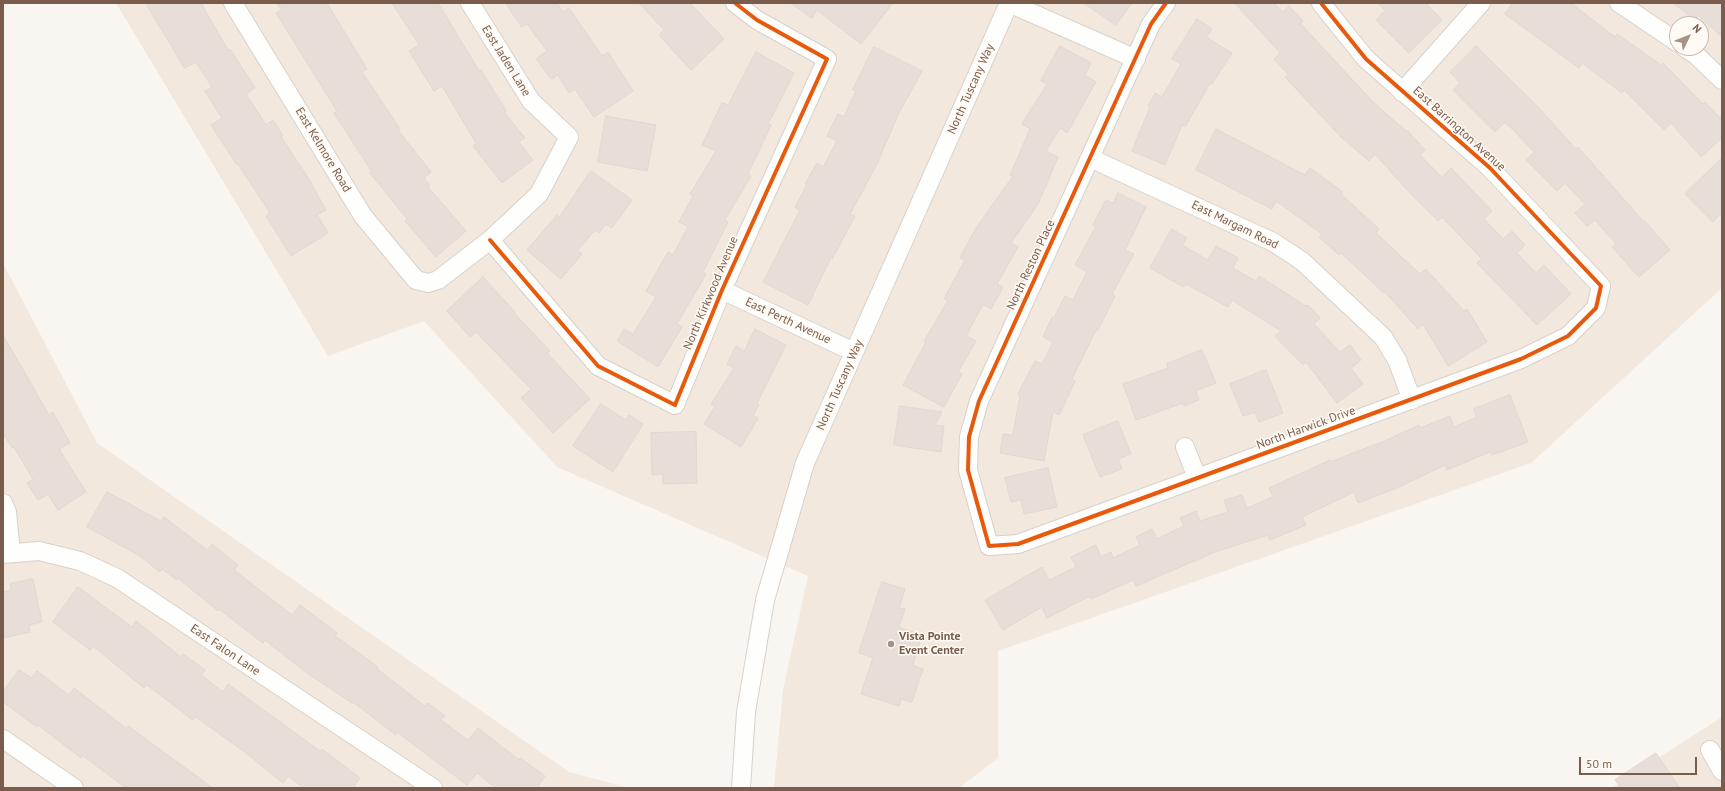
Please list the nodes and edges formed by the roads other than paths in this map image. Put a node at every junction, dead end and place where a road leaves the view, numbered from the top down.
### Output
1 (233, 3) edge
2 (470, 3) edge
3 (735, 3) edge
4 (1009, 3) edge
5 (1166, 3) edge
6 (1321, 3) edge
7 (1481, 3) edge
8 (1619, 3) edge
9 (1669, 37) edge
10 (1697, 56) edge
11 (1136, 59) junction
12 (1722, 80) edge
13 (1402, 92) junction
14 (1090, 158) junction
15 (490, 240) junction
16 (428, 283) joint
17 (1601, 286) joint
18 (722, 290) junction
19 (854, 352) junction
20 (1412, 400) junction
21 (1185, 447) dead end
22 (1197, 478) junction
23 (3, 503) edge
24 (989, 546) joint
25 (7, 554) edge
26 (3, 739) edge
27 (1710, 750) dead end
28 (1722, 771) edge
29 (74, 788) edge
30 (433, 788) edge
31 (741, 788) edge

1 - 16 street, East Kelmore Road
2 - 15 street, East Jaden Lane
3 - 18 street, North Kirkwood Avenue
4 - 11 street
4 - 19 street, North Tuscany Way
5 - 11 street, North Reston Place
6 - 13 street, East Barrington Avenue
7 - 13 street
8 - 9 street
10 - 12 street
11 - 14 street, North Reston Place
13 - 17 street, East Barrington Avenue
14 - 20 street, East Margam Road
14 - 24 street, North Reston Place
15 - 16 street, East Jaden Lane
15 - 18 street, North Kirkwood Avenue
17 - 20 street, North Harwick Drive
18 - 19 street, East Perth Avenue
19 - 31 street, North Tuscany Way
20 - 22 street, North Harwick Drive
21 - 22 street
22 - 24 street, North Harwick Drive
23 - 25 street
25 - 30 street, East Falon Lane
26 - 29 street
27 - 28 street

